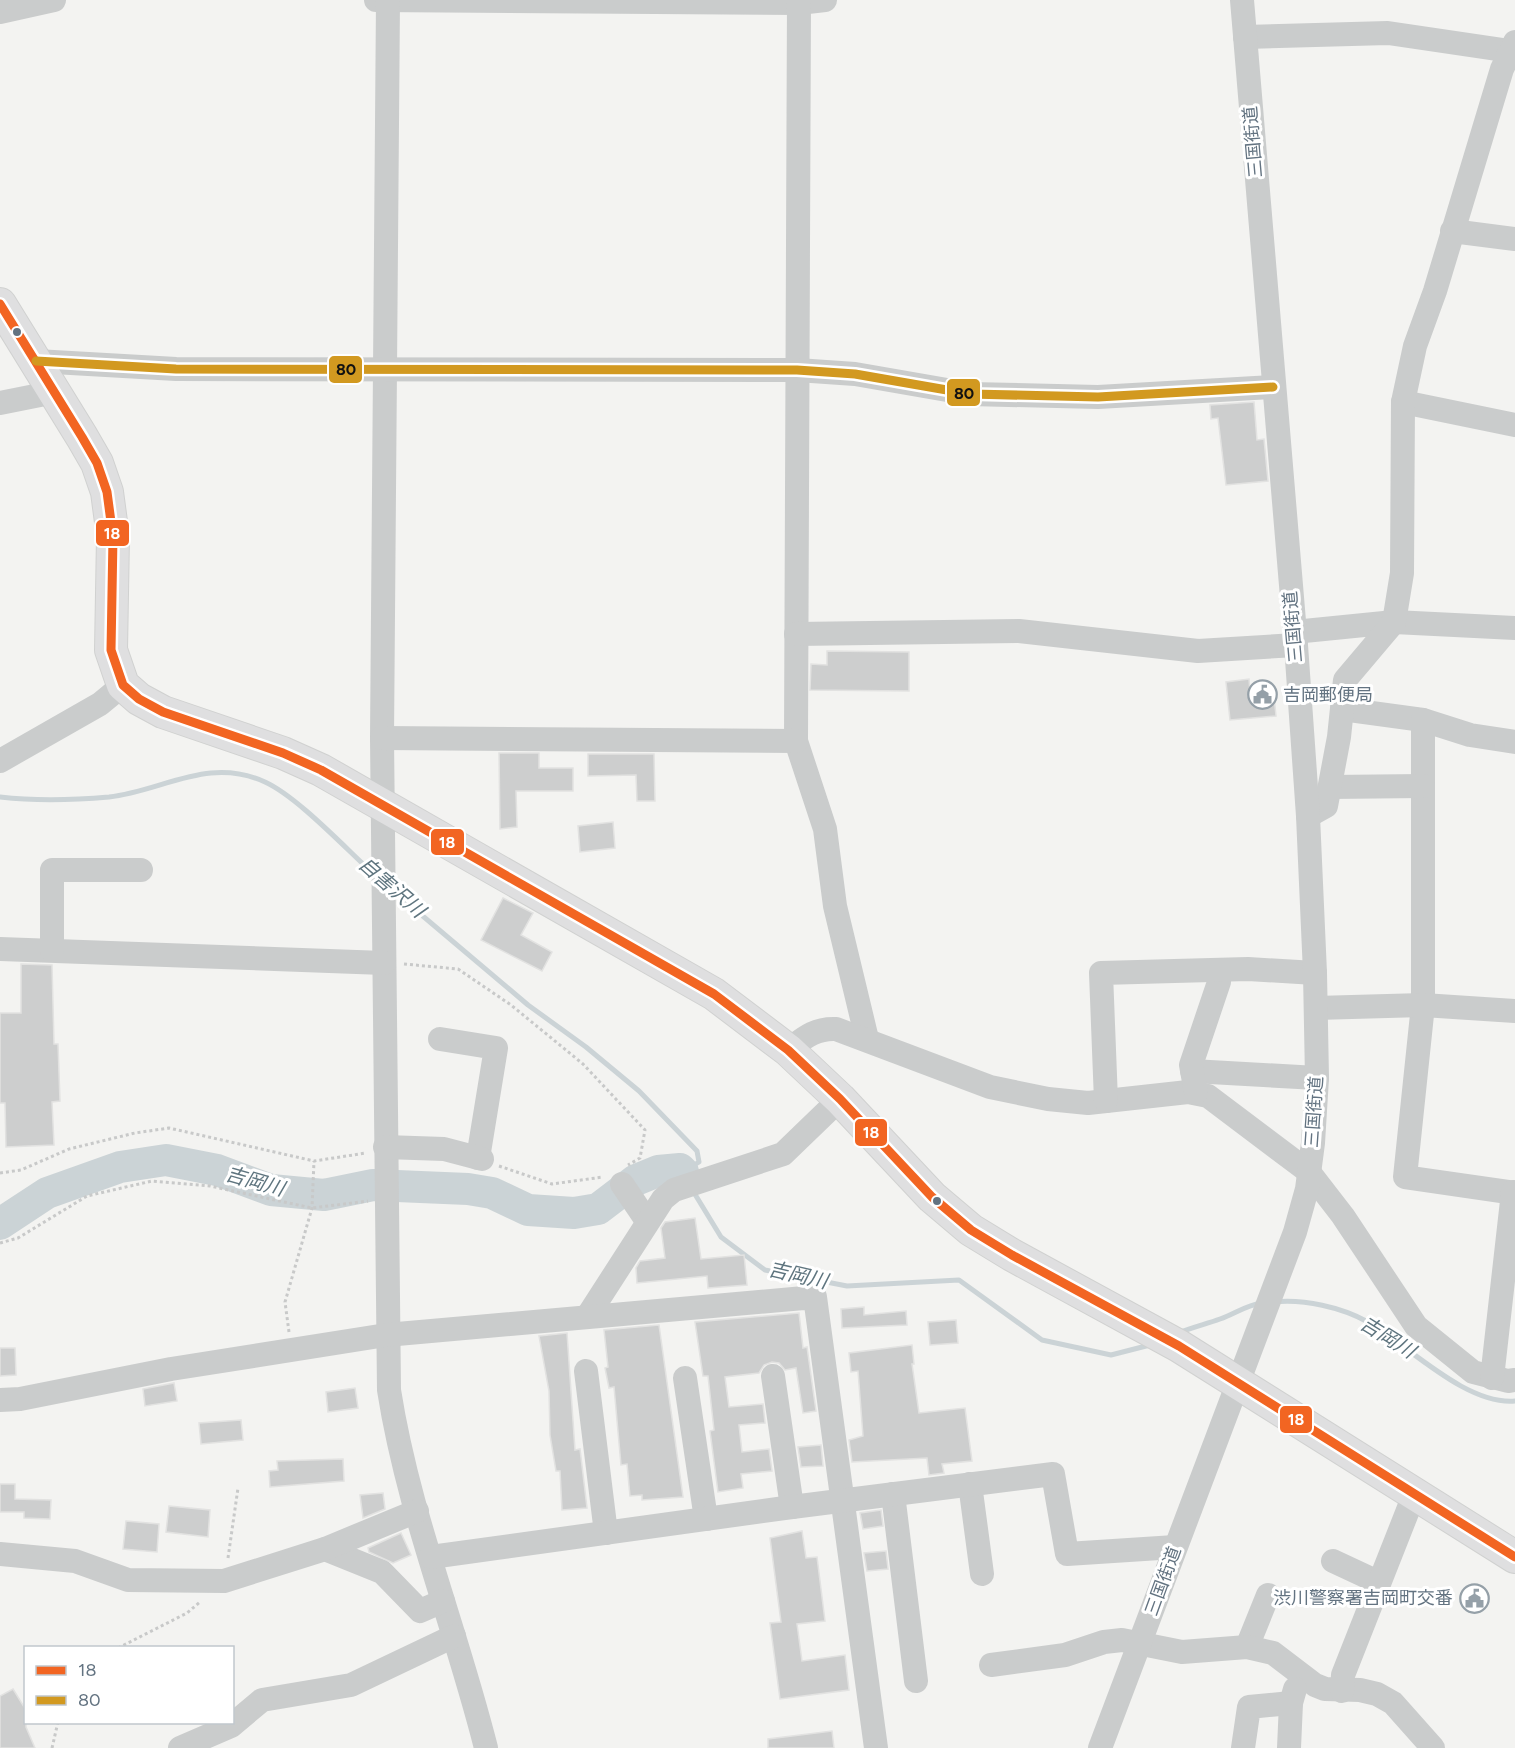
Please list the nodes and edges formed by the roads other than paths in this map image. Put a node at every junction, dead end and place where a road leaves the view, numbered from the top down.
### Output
1 (54, 0) edge
2 (376, 0) edge
3 (388, 0) edge
4 (825, 0) edge
5 (1242, 0) edge
6 (799, 1) edge
7 (0, 12) edge
8 (1245, 37) junction
9 (1512, 53) edge
10 (1452, 231) junction
11 (1515, 239) edge
12 (0, 304) edge
13 (36, 361) junction
14 (387, 369) junction
15 (797, 370) junction
16 (1273, 387) junction
17 (55, 392) junction
18 (1403, 402) junction
19 (0, 403) edge
20 (1515, 425) edge
21 (1394, 622) junction
22 (1515, 628) edge
23 (796, 634) junction
24 (1295, 639) junction
25 (123, 685) junction
26 (1342, 709) junction
27 (1423, 720) junction
28 (382, 738) junction
29 (796, 741) junction
30 (1515, 742) edge
31 (0, 761) edge
32 (1423, 786) junction
33 (1330, 787) junction
34 (383, 807) junction
35 (1308, 816) junction
36 (141, 870) dead end
37 (0, 949) edge
38 (52, 950) junction
39 (384, 963) junction
40 (1218, 970) junction
41 (1315, 973) junction
42 (1424, 1005) junction
43 (1316, 1008) junction
44 (1515, 1011) edge
45 (440, 1039) dead end
46 (867, 1039) junction
47 (788, 1050) junction
48 (1317, 1078) junction
49 (1194, 1082) junction
50 (840, 1099) junction
51 (1106, 1101) junction
52 (385, 1154) junction
53 (1309, 1172) junction
54 (622, 1187) road end
55 (1514, 1193) edge
56 (647, 1221) junction
57 (587, 1317) junction
58 (386, 1335) junction
59 (586, 1371) dead end
60 (773, 1376) dead end
61 (685, 1378) dead end
62 (1503, 1379) edge
63 (1239, 1383) junction
64 (0, 1400) edge
65 (970, 1484) junction
66 (893, 1494) junction
67 (1414, 1495) junction
68 (843, 1501) junction
69 (792, 1507) junction
70 (417, 1511) junction
71 (706, 1519) junction
72 (606, 1533) junction
73 (1175, 1547) junction
74 (325, 1549) junction
75 (0, 1554) edge
76 (431, 1557) junction
77 (1515, 1557) edge
78 (1333, 1561) dead end
79 (982, 1574) dead end
80 (1378, 1582) junction
81 (1268, 1596) dead end
82 (443, 1601) junction
83 (453, 1636) junction
84 (1141, 1642) junction
85 (1247, 1647) junction
86 (991, 1665) dead end
87 (1300, 1672) junction
88 (916, 1681) dead end
89 (1342, 1691) junction
90 (1291, 1703) junction
91 (234, 1723) edge
92 (233, 1724) edge
93 (180, 1748) edge
94 (486, 1748) edge
95 (876, 1748) edge
96 (1100, 1748) edge
97 (1244, 1748) edge
98 (1289, 1748) edge
99 (1433, 1748) edge

1 - 7 street
2 - 3 street
3 - 6 street
3 - 14 street
4 - 6 street
5 - 8 street, 三国街道
6 - 15 street
8 - 9 street
8 - 16 street, 三国街道
9 - 10 street
10 - 11 street
10 - 18 street
12 - 13 main road
13 - 14 street
13 - 17 main road
14 - 15 street
14 - 28 street
15 - 16 street
15 - 23 street
16 - 24 street, 三国街道
17 - 19 street
17 - 25 main road
18 - 20 street
18 - 21 street
21 - 22 street
21 - 24 street
21 - 26 street
23 - 24 street
23 - 29 street
24 - 35 street, 三国街道
25 - 31 street
25 - 34 main road
26 - 27 street
26 - 33 street
27 - 30 street
27 - 32 street
28 - 29 street
28 - 34 street
29 - 46 street
32 - 33 street
32 - 42 street
33 - 35 street
34 - 39 street
34 - 47 main road
35 - 41 street, 三国街道
36 - 38 street
37 - 38 street
38 - 39 street
39 - 52 street
40 - 41 street
40 - 49 street
40 - 51 street
41 - 43 street, 三国街道
42 - 43 street
42 - 44 street
42 - 55 street
43 - 48 street, 三国街道
45 - 52 street
46 - 47 street
46 - 51 street
47 - 50 main road
48 - 49 street
48 - 53 street, 三国街道
49 - 51 street
49 - 53 street
50 - 56 street
50 - 63 main road
52 - 58 street
53 - 62 street
53 - 63 street, 三国街道
54 - 56 street
55 - 62 street
56 - 57 street
57 - 58 street
57 - 68 street
58 - 64 street
58 - 70 street
59 - 72 street
60 - 69 street
61 - 71 street
63 - 67 main road
63 - 73 street, 三国街道
65 - 66 street
65 - 73 street
65 - 79 street
66 - 68 street
66 - 88 street
67 - 77 main road
67 - 80 street
68 - 69 street
68 - 95 street
69 - 71 street
70 - 74 street
70 - 76 street
71 - 72 street
72 - 76 street
73 - 84 street, 三国街道
74 - 75 street
74 - 82 street
76 - 82 street
78 - 80 street
80 - 89 street
81 - 85 street
82 - 83 street
83 - 91 street
83 - 94 street
84 - 85 street
84 - 86 street
84 - 96 street, 三国街道
85 - 87 street
87 - 89 street
87 - 90 street
89 - 99 street
90 - 97 street
90 - 98 street
92 - 93 street

